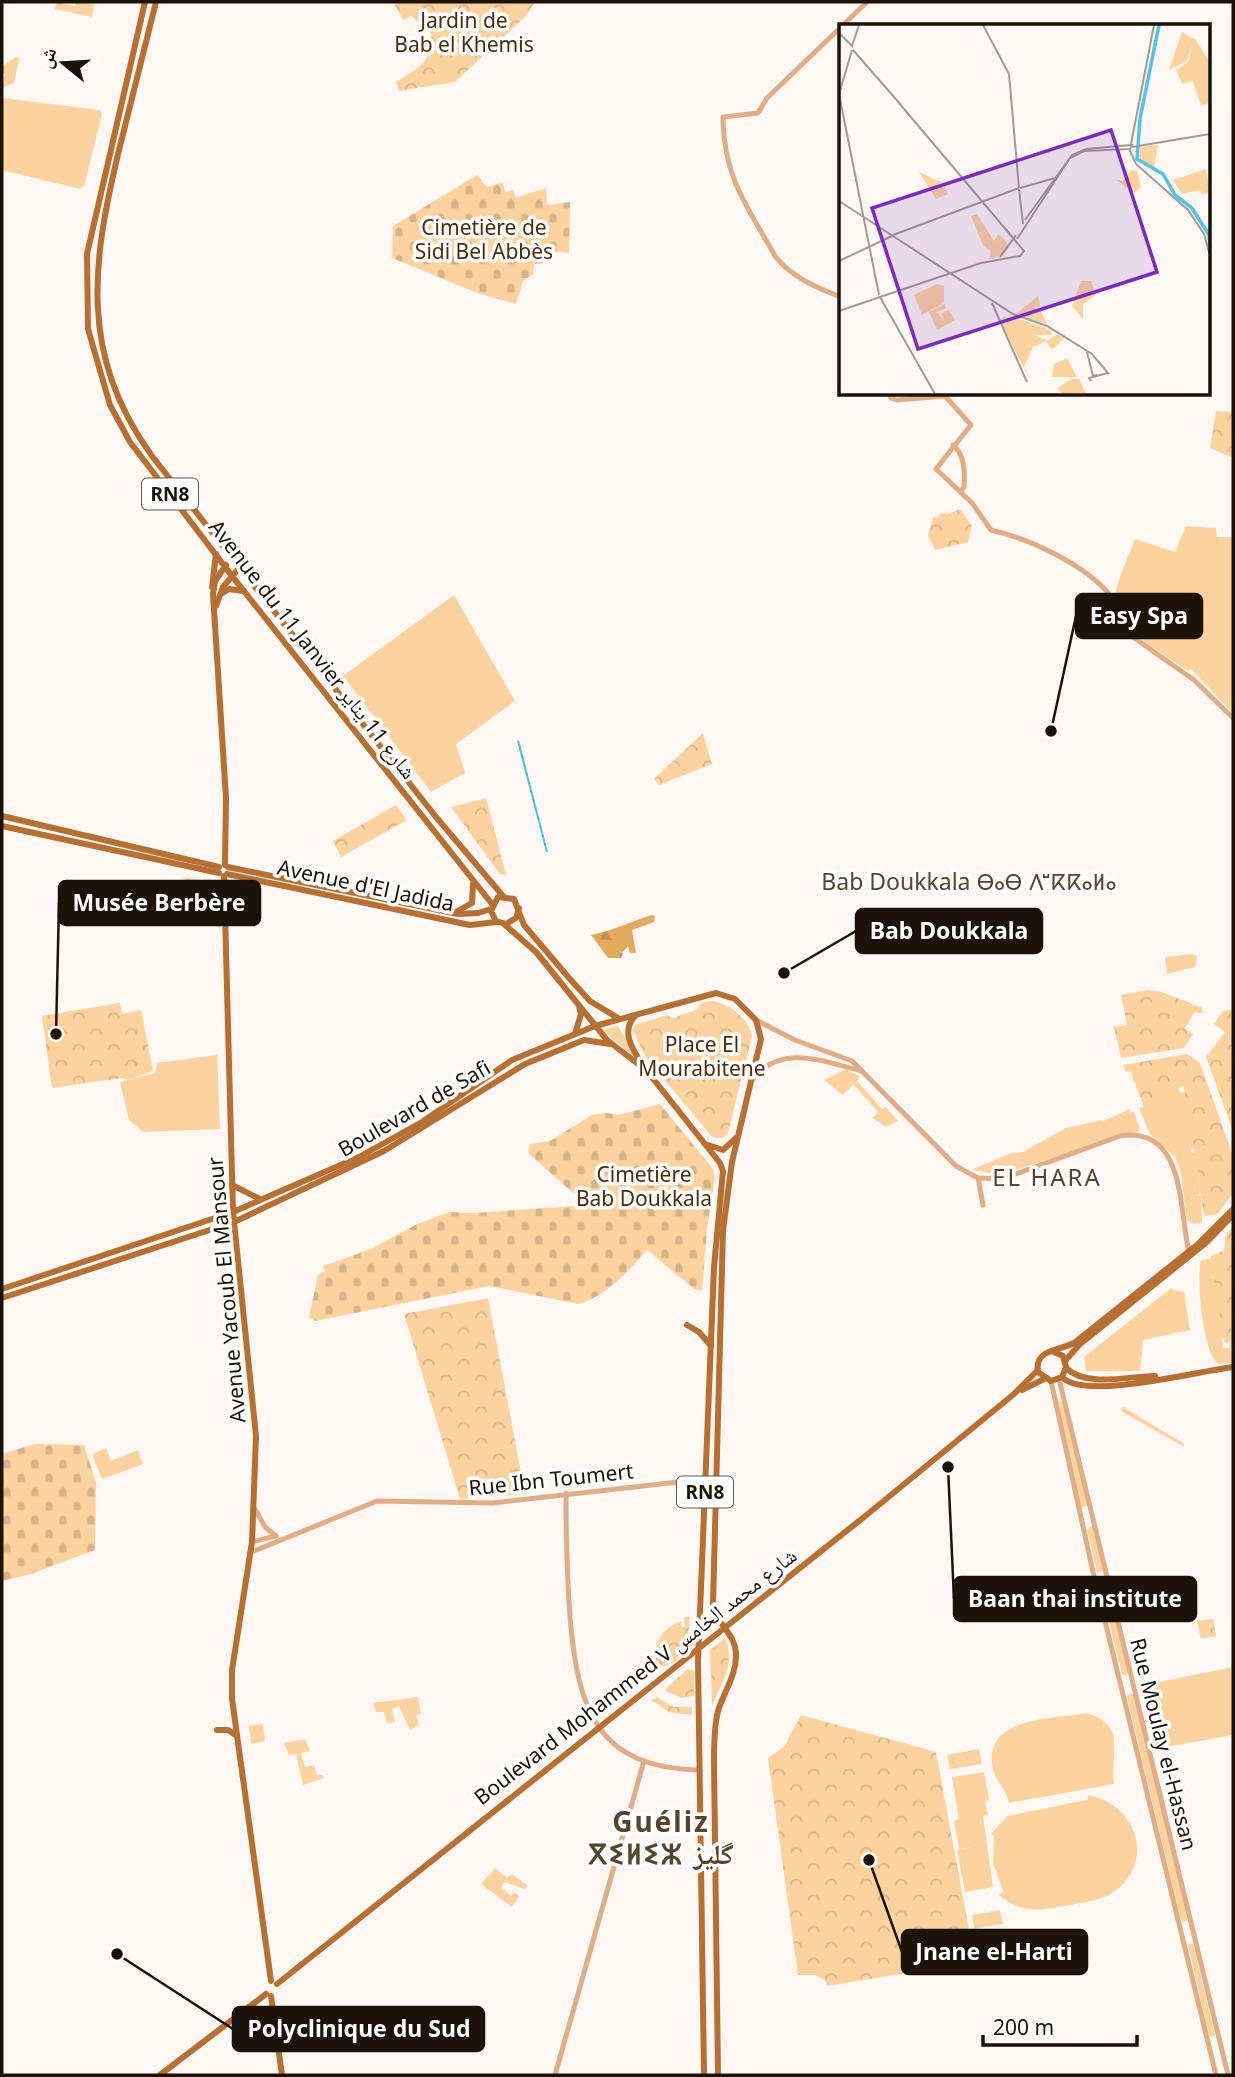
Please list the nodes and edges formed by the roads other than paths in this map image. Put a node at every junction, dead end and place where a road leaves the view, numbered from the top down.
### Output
1 (145, 2) edge
2 (156, 2) edge
3 (867, 2) edge
4 (845, 24) edge
5 (839, 30) edge
6 (839, 296) edge
7 (890, 396) edge
8 (953, 445) junction
9 (961, 491) junction
10 (216, 554) junction
11 (232, 559) junction
12 (225, 567) junction
13 (239, 568) junction
14 (232, 576) junction
15 (244, 591) junction
16 (216, 595) junction
17 (1233, 718) edge
18 (2, 816) edge
19 (2, 826) edge
20 (224, 870) junction
21 (257, 880) junction
22 (473, 882) junction
23 (503, 896) junction
24 (225, 902) junction
25 (491, 907) junction
26 (519, 908) junction
27 (452, 913) junction
28 (501, 923) junction
29 (579, 1004) junction
30 (639, 1013) junction
31 (618, 1018) junction
32 (756, 1020) junction
33 (595, 1026) junction
34 (575, 1034) junction
35 (615, 1046) junction
36 (521, 1056) junction
37 (525, 1064) junction
38 (864, 1071) junction
39 (647, 1072) junction
40 (488, 1080) junction
41 (752, 1080) junction
42 (738, 1136) junction
43 (704, 1142) junction
44 (359, 1159) junction
45 (978, 1178) junction
46 (232, 1185) junction
47 (260, 1199) junction
48 (983, 1205) dead end
49 (1233, 1209) edge
50 (233, 1212) junction
51 (1233, 1215) edge
52 (234, 1222) junction
53 (136, 1248) junction
54 (1189, 1253) junction
55 (2, 1289) edge
56 (2, 1298) edge
57 (687, 1325) dead end
58 (711, 1346) junction
59 (1052, 1351) junction
60 (1066, 1365) junction
61 (1233, 1367) edge
62 (1038, 1370) junction
63 (1164, 1377) junction
64 (1060, 1378) junction
65 (1047, 1380) junction
66 (1014, 1394) junction
67 (705, 1479) junction
68 (566, 1493) junction
69 (254, 1509) junction
70 (279, 1537) junction
71 (252, 1542) junction
72 (249, 1553) junction
73 (726, 1628) junction
74 (698, 1650) junction
75 (599, 1727) junction
76 (217, 1730) dead end
77 (237, 1736) junction
78 (644, 1761) junction
79 (700, 1770) junction
80 (274, 1982) junction
81 (268, 1995) junction
82 (160, 2075) edge
83 (282, 2075) edge
84 (555, 2075) edge
85 (704, 2075) edge
86 (718, 2075) edge
87 (1216, 2075) edge
88 (1228, 2075) edge

1 - 10 main road, Avenue du 11 Janvier شارع 11 يناير / RN8
2 - 11 main road, Avenue du 11 Janvier شارع 11 يناير / RN8
3 - 4 street
5 - 6 street
7 - 8 street
8 - 9 street
8 - 9 street
9 - 17 street
10 - 12 main road, Avenue du 11 Janvier شارع 11 يناير / RN8
10 - 16 main road
11 - 12 main road, Avenue Yacoub El Mansour
11 - 13 main road, Avenue du 11 Janvier شارع 11 يناير / RN8
12 - 14 main road, Avenue du 11 Janvier شارع 11 يناير / RN8
12 - 16 main road, Avenue Yacoub El Mansour
13 - 14 main road, Avenue Yacoub El Mansour
13 - 23 main road, Avenue du 11 Janvier شارع 11 يناير / RN8
14 - 15 main road, Avenue du 11 Janvier شارع 11 يناير / RN8
14 - 16 main road, Avenue Yacoub El Mansour
15 - 16 main road
15 - 22 main road, Avenue du 11 Janvier شارع 11 يناير / RN8
16 - 20 main road, Avenue Yacoub El Mansour
18 - 20 main road
19 - 20 main road
20 - 21 main road, Avenue d'El Jadida
20 - 24 main road, Avenue Yacoub El Mansour
20 - 27 main road, Avenue d'El Jadida
21 - 24 main road
21 - 28 main road, Avenue d'El Jadida
22 - 25 main road, Avenue du 11 Janvier شارع 11 يناير / RN8
22 - 27 main road
23 - 25 main road
23 - 26 main road, RN8
24 - 46 main road, Avenue Yacoub El Mansour
25 - 27 main road, Avenue d'El Jadida
25 - 28 main road, RN8
26 - 28 main road
26 - 31 main road, RN8
28 - 29 main road, RN8
29 - 33 main road, RN8
29 - 34 main road
30 - 31 main road, Boulevard de Safi
30 - 32 main road, Boulevard de Safi
30 - 39 main road
31 - 33 main road, Boulevard de Safi
32 - 38 street
32 - 41 main road, RN8
33 - 34 main road, Boulevard de Safi
33 - 35 main road, RN8
34 - 36 main road, Boulevard de Safi
35 - 37 main road, Boulevard de Safi
35 - 39 main road, RN8
36 - 37 main road
36 - 40 main road, Boulevard de Safi
37 - 40 main road, Boulevard de Safi
38 - 41 street
38 - 45 street
39 - 43 main road, RN8
40 - 44 main road, Boulevard de Safi
41 - 42 main road, RN8
42 - 43 main road
42 - 73 main road, RN8
43 - 58 main road, RN8
44 - 47 main road, Boulevard de Safi
44 - 52 main road, Boulevard de Safi
45 - 48 street
45 - 54 street
46 - 47 main road
46 - 50 main road, Avenue Yacoub El Mansour
47 - 50 main road, Boulevard de Safi
49 - 54 main road
50 - 52 main road, Avenue Yacoub El Mansour
50 - 53 main road, Boulevard de Safi
51 - 54 main road
52 - 53 main road, Boulevard de Safi
52 - 69 main road, Avenue Yacoub El Mansour
53 - 55 main road
53 - 56 main road
54 - 59 main road
54 - 60 main road
57 - 58 main road
58 - 67 main road, RN8
59 - 60 main road
59 - 62 main road
60 - 63 main road
60 - 64 main road
61 - 63 main road
62 - 65 main road
62 - 66 main road, Boulevard Mohammed V شارع محمد الخامس
63 - 64 main road
64 - 65 main road
64 - 88 street, Rue Moulay el-Hassan
65 - 66 main road, Boulevard Mohammed V شارع محمد الخامس
65 - 87 street, Rue Moulay el-Hassan
66 - 73 main road, Boulevard Mohammed V شارع محمد الخامس
67 - 68 street, Rue Ibn Toumert
67 - 74 main road, RN8
68 - 70 street, Rue Ibn Toumert
68 - 75 street
69 - 70 street
69 - 71 main road, Avenue Yacoub El Mansour
70 - 71 street, Rue Ibn Toumert
70 - 72 street, Rue Ibn Toumert
71 - 72 main road, Avenue Yacoub El Mansour
72 - 77 main road, Avenue Yacoub El Mansour
73 - 74 main road, Boulevard Mohammed V شارع محمد الخامس
73 - 86 main road, RN8
74 - 75 main road, Boulevard Mohammed V شارع محمد الخامس
74 - 79 main road, RN8
75 - 78 street
75 - 80 main road, Boulevard Mohammed V شارع محمد الخامس
76 - 77 main road
77 - 80 main road, Avenue Yacoub El Mansour
78 - 79 street
78 - 84 street
79 - 85 main road, RN8
80 - 81 main road
80 - 81 main road
81 - 82 main road
81 - 83 main road

